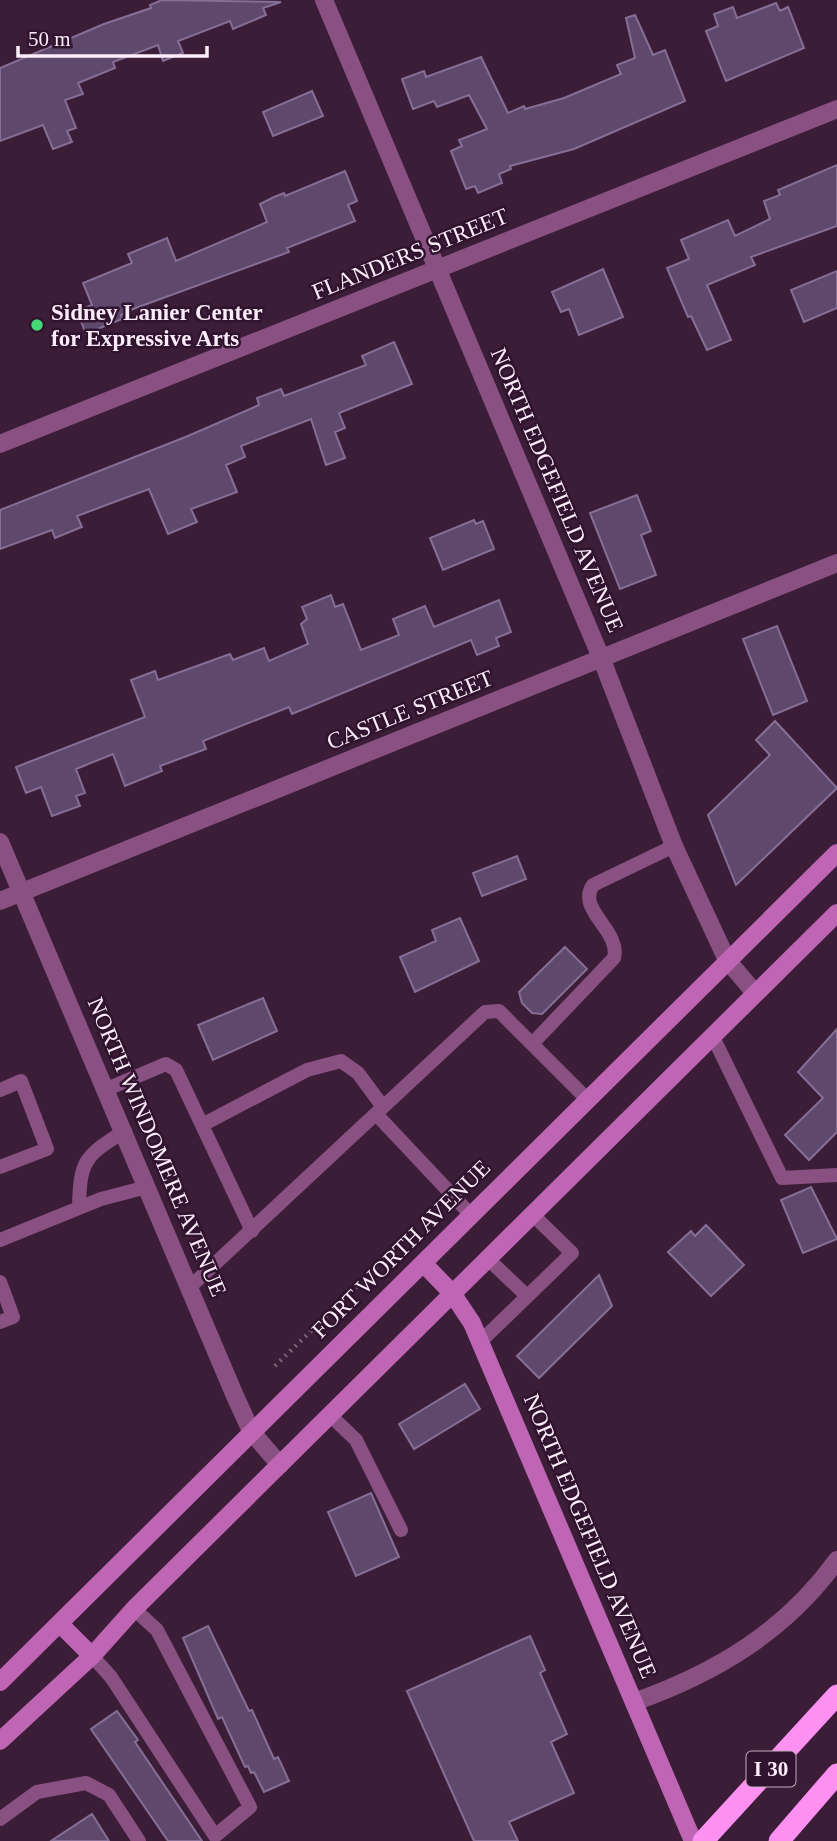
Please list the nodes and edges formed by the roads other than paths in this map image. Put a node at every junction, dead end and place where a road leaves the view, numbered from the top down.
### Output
1 (324, 0) edge
2 (837, 109) edge
3 (438, 270) junction
4 (0, 444) edge
5 (837, 563) edge
6 (602, 660) junction
7 (0, 842) edge
8 (674, 846) junction
9 (837, 853) edge
10 (22, 892) junction
11 (0, 901) edge
12 (837, 913) edge
13 (727, 960) junction
14 (755, 993) junction
15 (712, 1035) junction
16 (532, 1044) junction
17 (107, 1089) junction
18 (0, 1090) edge
19 (587, 1099) junction
20 (379, 1110) junction
21 (202, 1125) junction
22 (125, 1131) junction
23 (0, 1167) edge
24 (837, 1174) edge
25 (147, 1187) junction
26 (79, 1208) junction
27 (532, 1214) junction
28 (471, 1215) junction
29 (251, 1231) junction
30 (0, 1240) edge
31 (487, 1258) junction
32 (423, 1263) junction
33 (0, 1282) edge
34 (190, 1287) junction
35 (452, 1293) junction
36 (527, 1296) junction
37 (0, 1322) edge
38 (480, 1342) junction
39 (330, 1415) junction
40 (251, 1431) junction
41 (280, 1465) junction
42 (401, 1530) dead end
43 (837, 1560) edge
44 (134, 1609) junction
45 (60, 1624) junction
46 (92, 1656) junction
47 (0, 1682) edge
48 (837, 1695) edge
49 (634, 1702) junction
50 (0, 1741) edge
51 (837, 1774) edge
52 (0, 1819) edge
53 (139, 1841) edge
54 (693, 1841) edge
55 (703, 1841) edge
56 (779, 1841) edge

1 - 3 street, NORTH EDGEFIELD AVENUE
2 - 3 street, FLANDERS STREET
3 - 4 street, FLANDERS STREET
3 - 6 street, NORTH EDGEFIELD AVENUE
5 - 6 street, CASTLE STREET
6 - 8 street, NORTH EDGEFIELD AVENUE
6 - 10 street, CASTLE STREET
7 - 10 street, NORTH WINDOMERE AVENUE
8 - 13 street, NORTH EDGEFIELD AVENUE
8 - 16 lane
9 - 13 main road, FORT WORTH AVENUE
10 - 11 street, CASTLE STREET
10 - 17 street, NORTH WINDOMERE AVENUE
12 - 14 main road
13 - 14 street, NORTH EDGEFIELD AVENUE
13 - 19 main road, FORT WORTH AVENUE
14 - 15 main road
15 - 24 lane
15 - 27 main road
16 - 19 lane
16 - 20 lane
17 - 21 lane
17 - 22 street, NORTH WINDOMERE AVENUE
18 - 23 lane
19 - 28 main road, FORT WORTH AVENUE
20 - 21 lane
20 - 28 lane
20 - 29 lane
21 - 29 lane
22 - 25 street, NORTH WINDOMERE AVENUE
22 - 26 lane
25 - 26 lane
25 - 34 street, NORTH WINDOMERE AVENUE
26 - 30 lane
27 - 31 main road
27 - 36 lane
28 - 32 main road, FORT WORTH AVENUE
29 - 34 lane
31 - 35 main road
31 - 36 lane
32 - 35 main road, NORTH EDGEFIELD AVENUE
32 - 40 main road, FORT WORTH AVENUE
33 - 37 lane
34 - 40 street, NORTH WINDOMERE AVENUE
35 - 38 main road, NORTH EDGEFIELD AVENUE
35 - 39 main road
36 - 38 lane
38 - 49 main road, NORTH EDGEFIELD AVENUE
39 - 41 main road
39 - 42 lane
40 - 41 street, NORTH WINDOMERE AVENUE
40 - 45 main road, FORT WORTH AVENUE
41 - 44 main road
43 - 49 street
44 - 46 main road
44 - 46 lane
45 - 46 main road
45 - 47 main road, FORT WORTH AVENUE
46 - 50 main road
48 - 55 highway, I 30
49 - 54 main road, NORTH EDGEFIELD AVENUE
51 - 56 highway
52 - 53 lane

